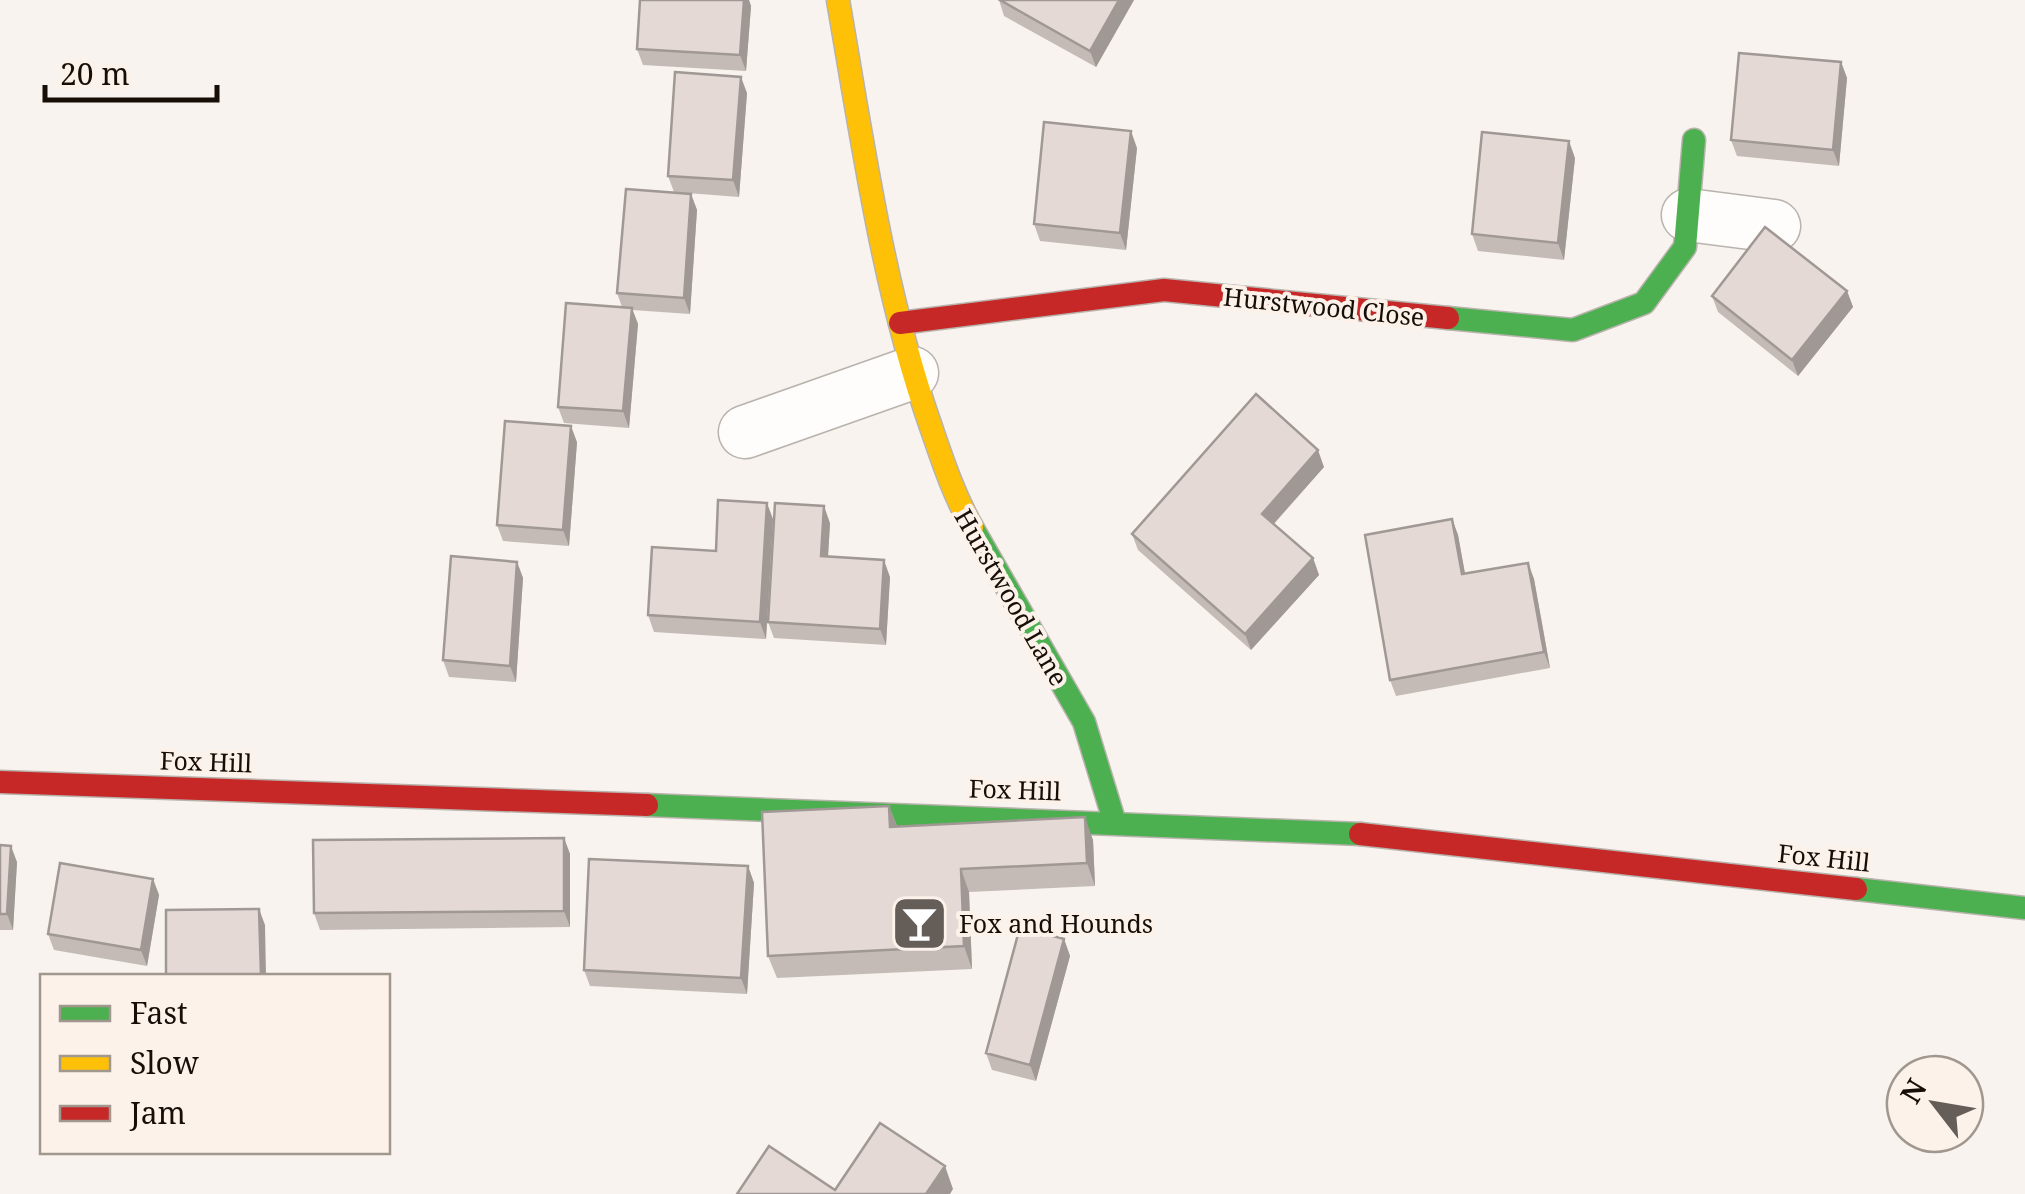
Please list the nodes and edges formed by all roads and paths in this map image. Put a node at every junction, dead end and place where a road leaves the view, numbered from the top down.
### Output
1 (838, 0) edge
2 (1694, 140) dead end
3 (1688, 215) junction
4 (1774, 226) dead end
5 (900, 323) junction
6 (912, 373) junction
7 (745, 432) dead end
8 (0, 782) edge
9 (1114, 820) junction
10 (2025, 908) edge

1 - 5 main road, Hurstwood Lane
2 - 3 main road, Hurstwood Close
3 - 4 street
3 - 5 main road, Hurstwood Close
5 - 6 main road, Hurstwood Lane
6 - 7 street
6 - 9 main road, Hurstwood Lane
8 - 9 main road, Fox Hill
9 - 10 main road, Fox Hill

